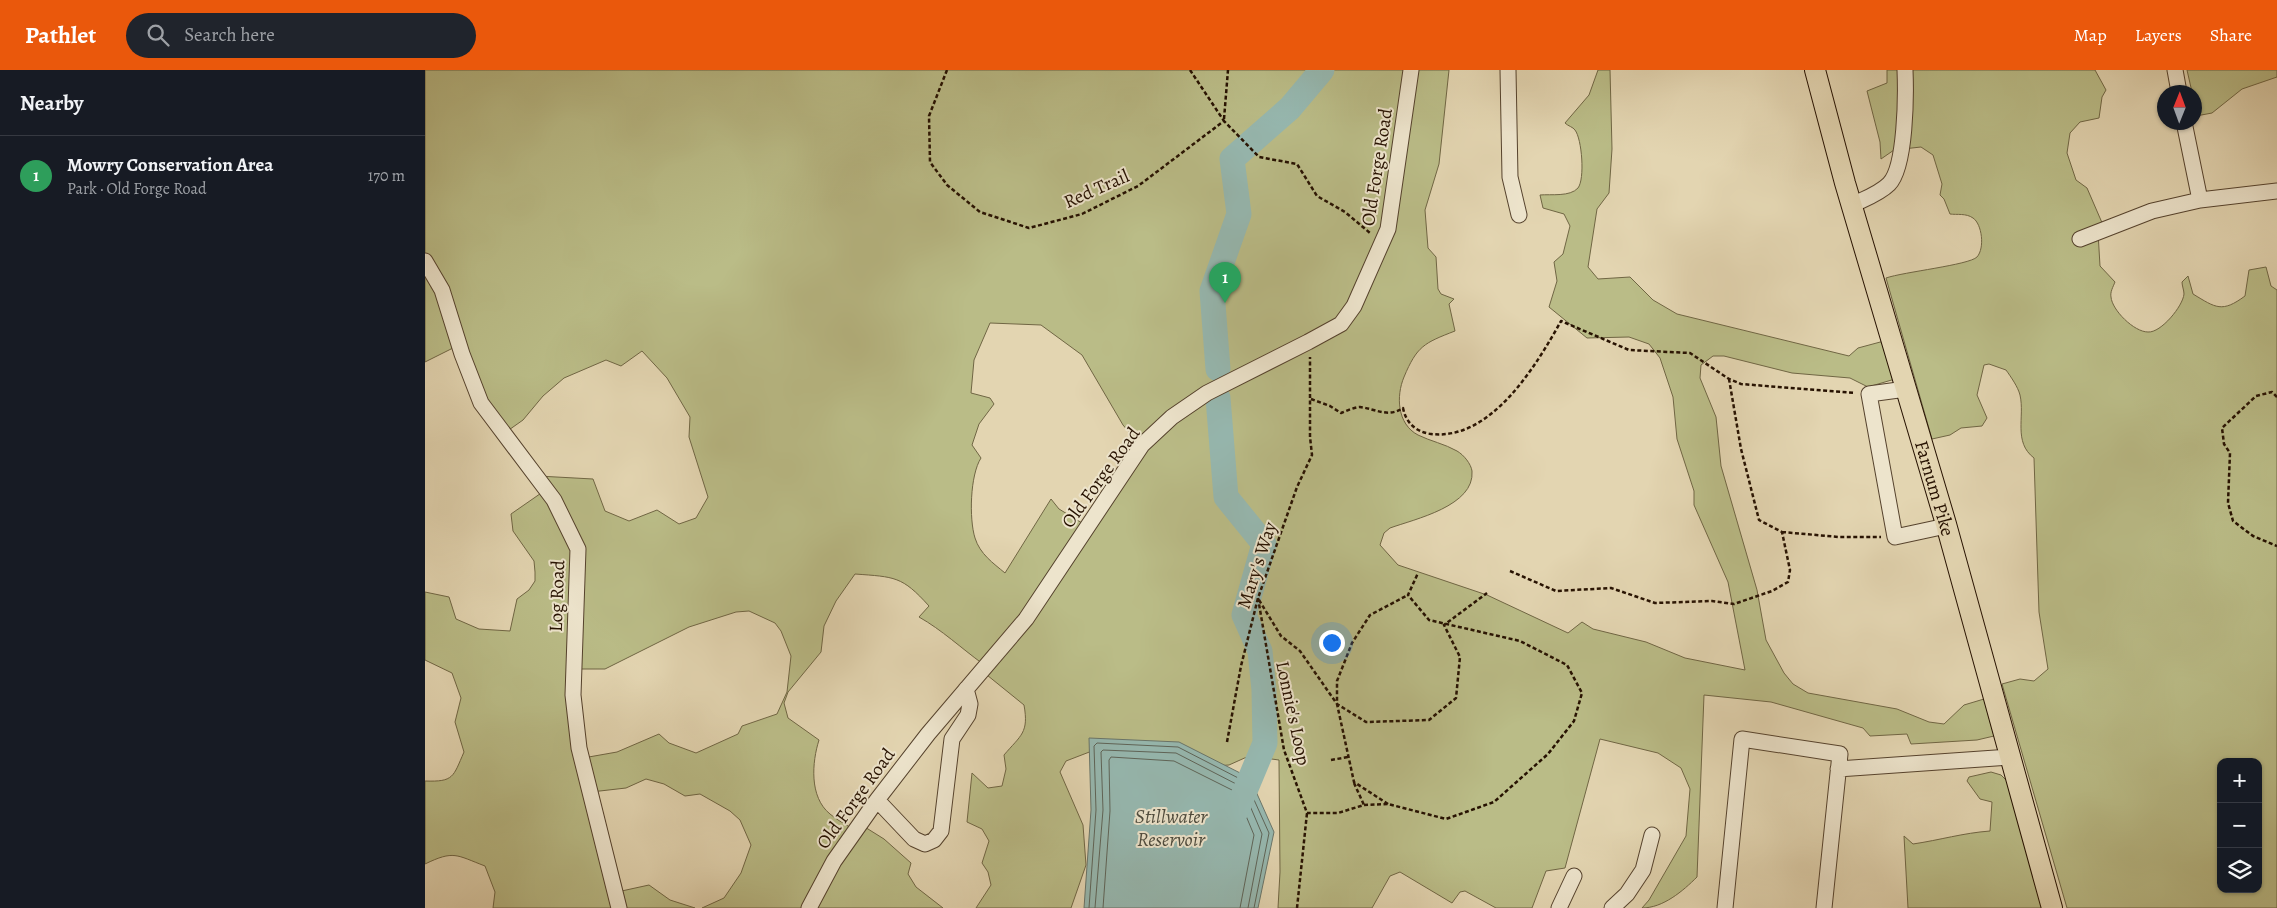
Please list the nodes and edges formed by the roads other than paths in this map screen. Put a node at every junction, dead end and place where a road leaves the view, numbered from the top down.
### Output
1 (1411, 70) edge
2 (1507, 70) edge
3 (1815, 70) edge
4 (1905, 70) edge
5 (2175, 70) edge
6 (2178, 85) edge
7 (2187, 130) edge
8 (2277, 191) edge
9 (2200, 200) junction
10 (1852, 205) junction
11 (1519, 215) dead end
12 (2080, 239) dead end
13 (425, 261) edge
14 (1906, 389) junction
15 (1946, 526) junction
16 (966, 689) junction
17 (937, 723) junction
18 (954, 737) junction
19 (2010, 757) junction
20 (1838, 769) junction
21 (877, 800) junction
22 (1652, 835) dead end
23 (1574, 876) dead end
24 (619, 908) edge
25 (809, 908) edge
26 (1559, 908) edge
27 (1613, 908) edge
28 (1725, 908) edge
29 (1824, 908) edge
30 (2052, 908) edge

1 - 16 street, Old Forge Road
2 - 11 street
3 - 10 main road, Farnum Pike
4 - 10 street
5 - 6 street
7 - 9 street
8 - 9 street
9 - 12 street
10 - 14 main road, Farnum Pike
13 - 24 street, Log Road
14 - 15 main road, Farnum Pike
14 - 15 street
15 - 19 main road, Farnum Pike
16 - 17 street, Old Forge Road
16 - 18 street
17 - 18 street
17 - 21 street, Old Forge Road
18 - 21 street
19 - 20 street
19 - 30 main road, Farnum Pike
20 - 28 street
20 - 29 street
21 - 25 street, Old Forge Road
22 - 27 street
23 - 26 street

